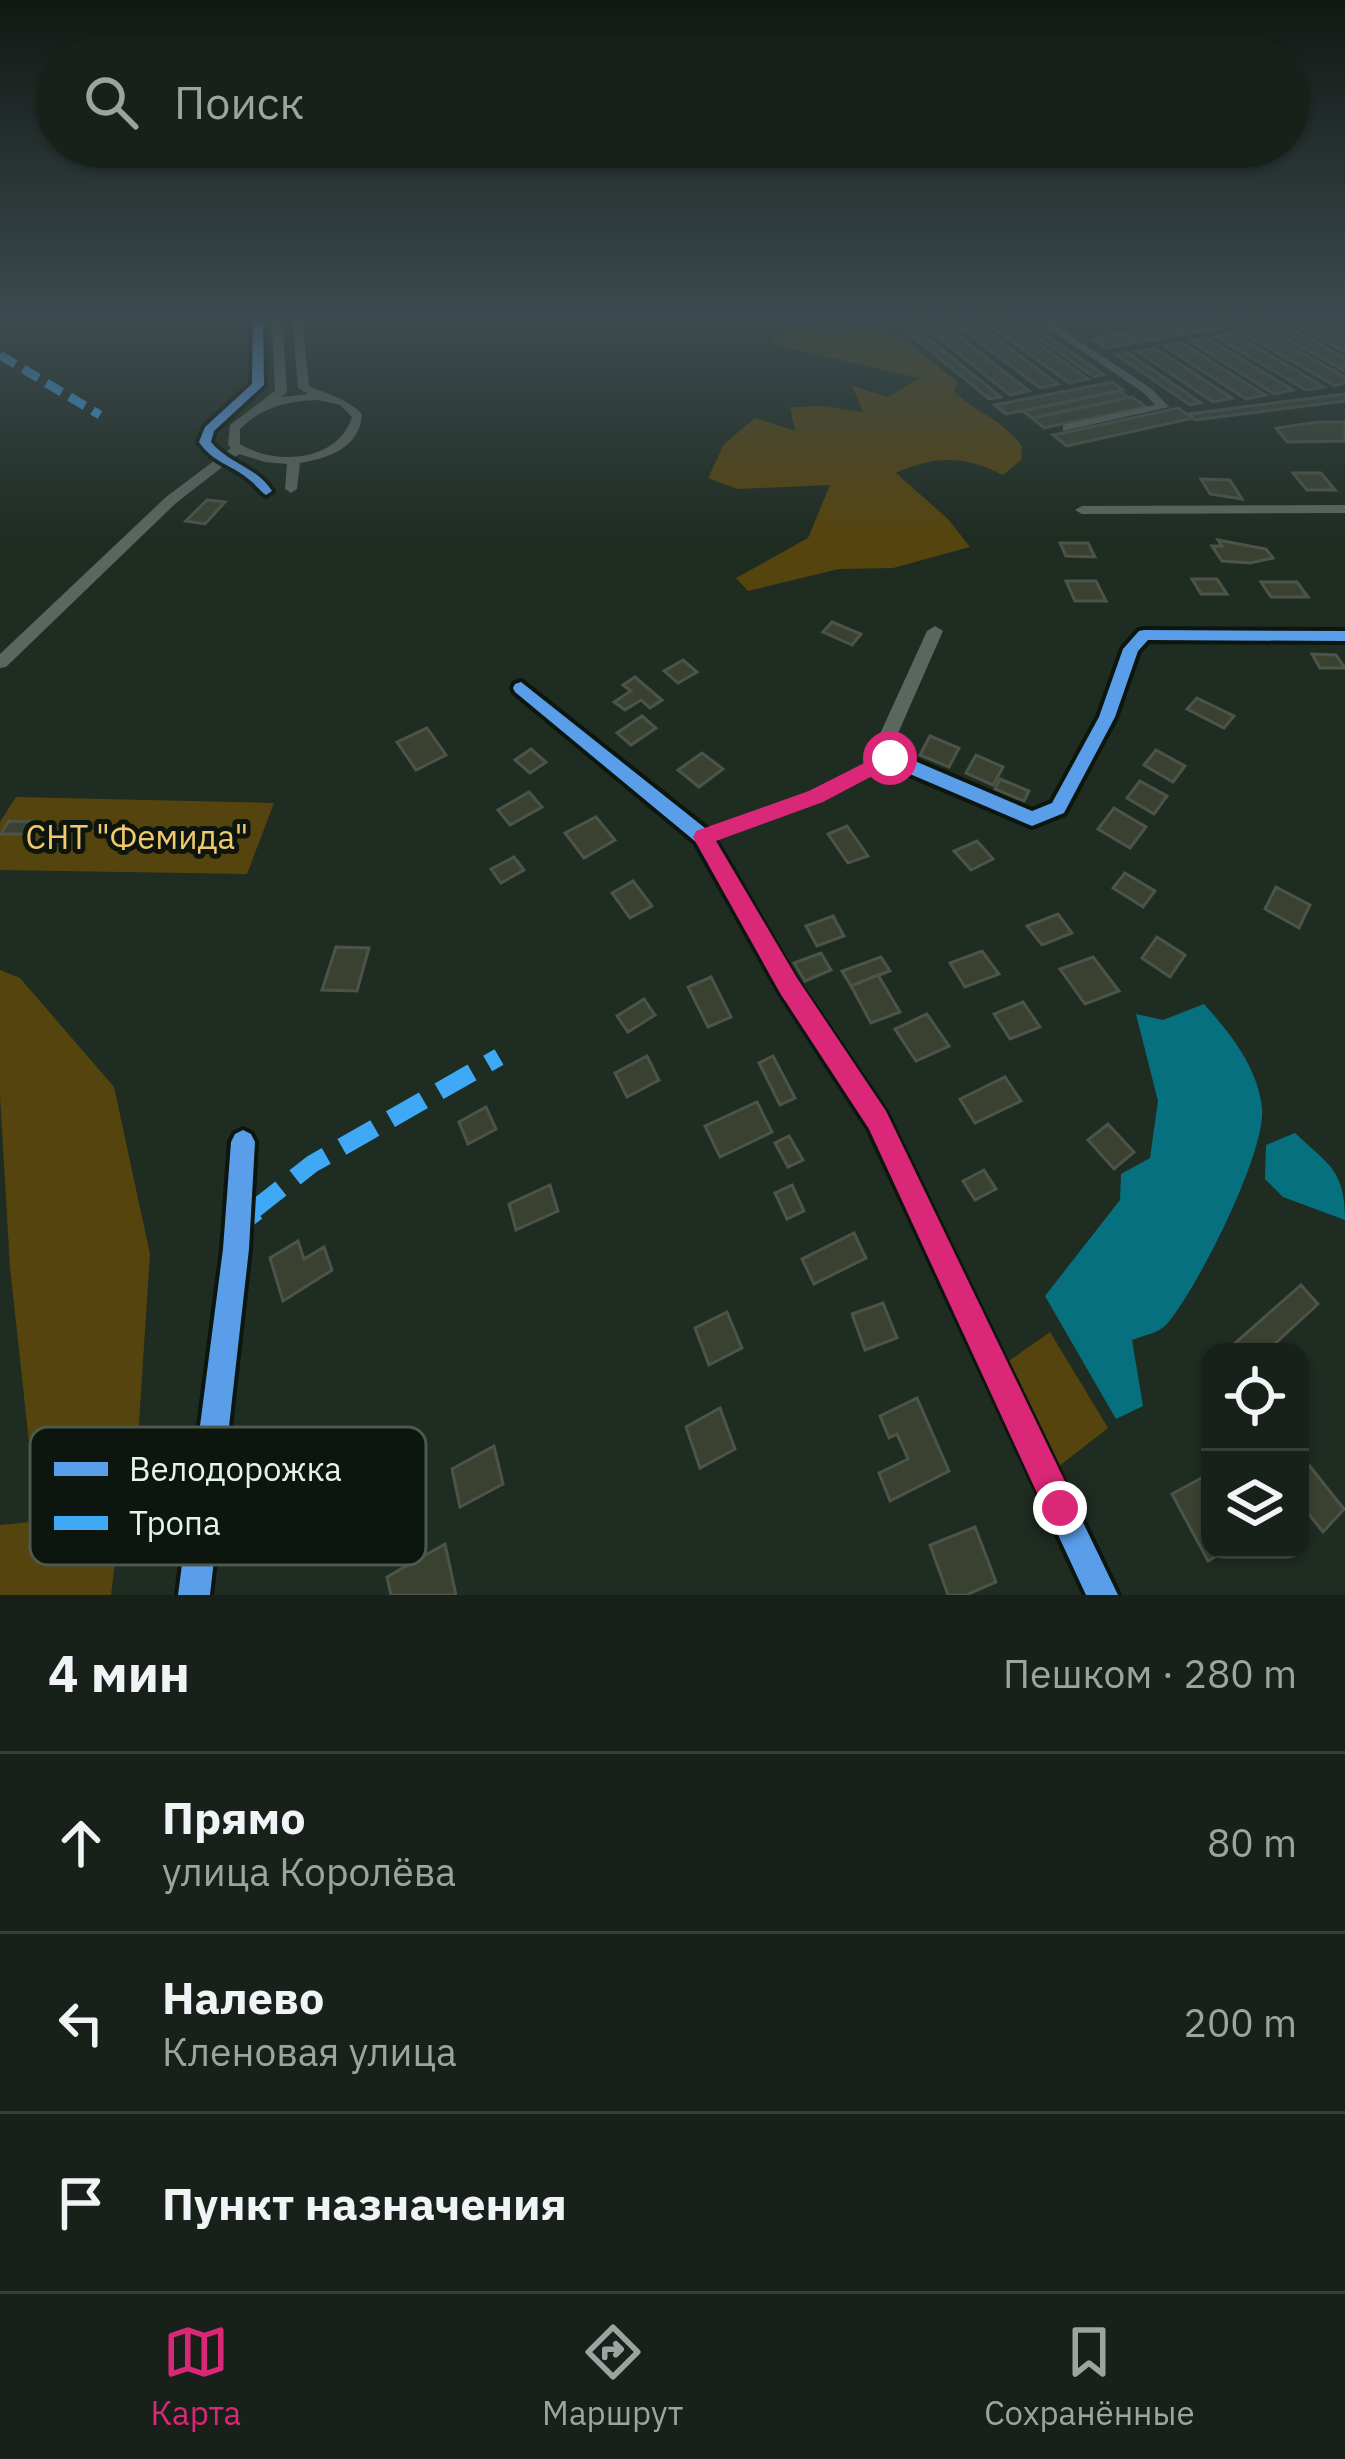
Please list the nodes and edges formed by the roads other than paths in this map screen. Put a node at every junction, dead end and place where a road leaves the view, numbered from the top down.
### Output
1 (281, 390) edge
2 (310, 390) edge
3 (1147, 390) edge
4 (327, 398) junction
5 (262, 407) junction
6 (1067, 428) dead end
7 (238, 449) junction
8 (294, 459) junction
9 (291, 489) dead end
10 (1345, 509) edge
11 (1082, 510) dead end
12 (935, 632) dead end
13 (1345, 636) edge
14 (0, 663) edge
15 (521, 688) dead end
16 (890, 758) junction
17 (703, 837) junction
18 (243, 1142) dead end
19 (214, 1427) edge
20 (198, 1565) edge
21 (194, 1595) edge
22 (1102, 1595) edge

1 - 5 street
2 - 4 street
3 - 6 street
4 - 5 street
4 - 8 street
5 - 7 street
7 - 8 street
7 - 14 street
8 - 9 street
10 - 11 street
12 - 16 street
13 - 16 street
15 - 17 street
16 - 17 street
17 - 22 street
18 - 19 street
20 - 21 street

